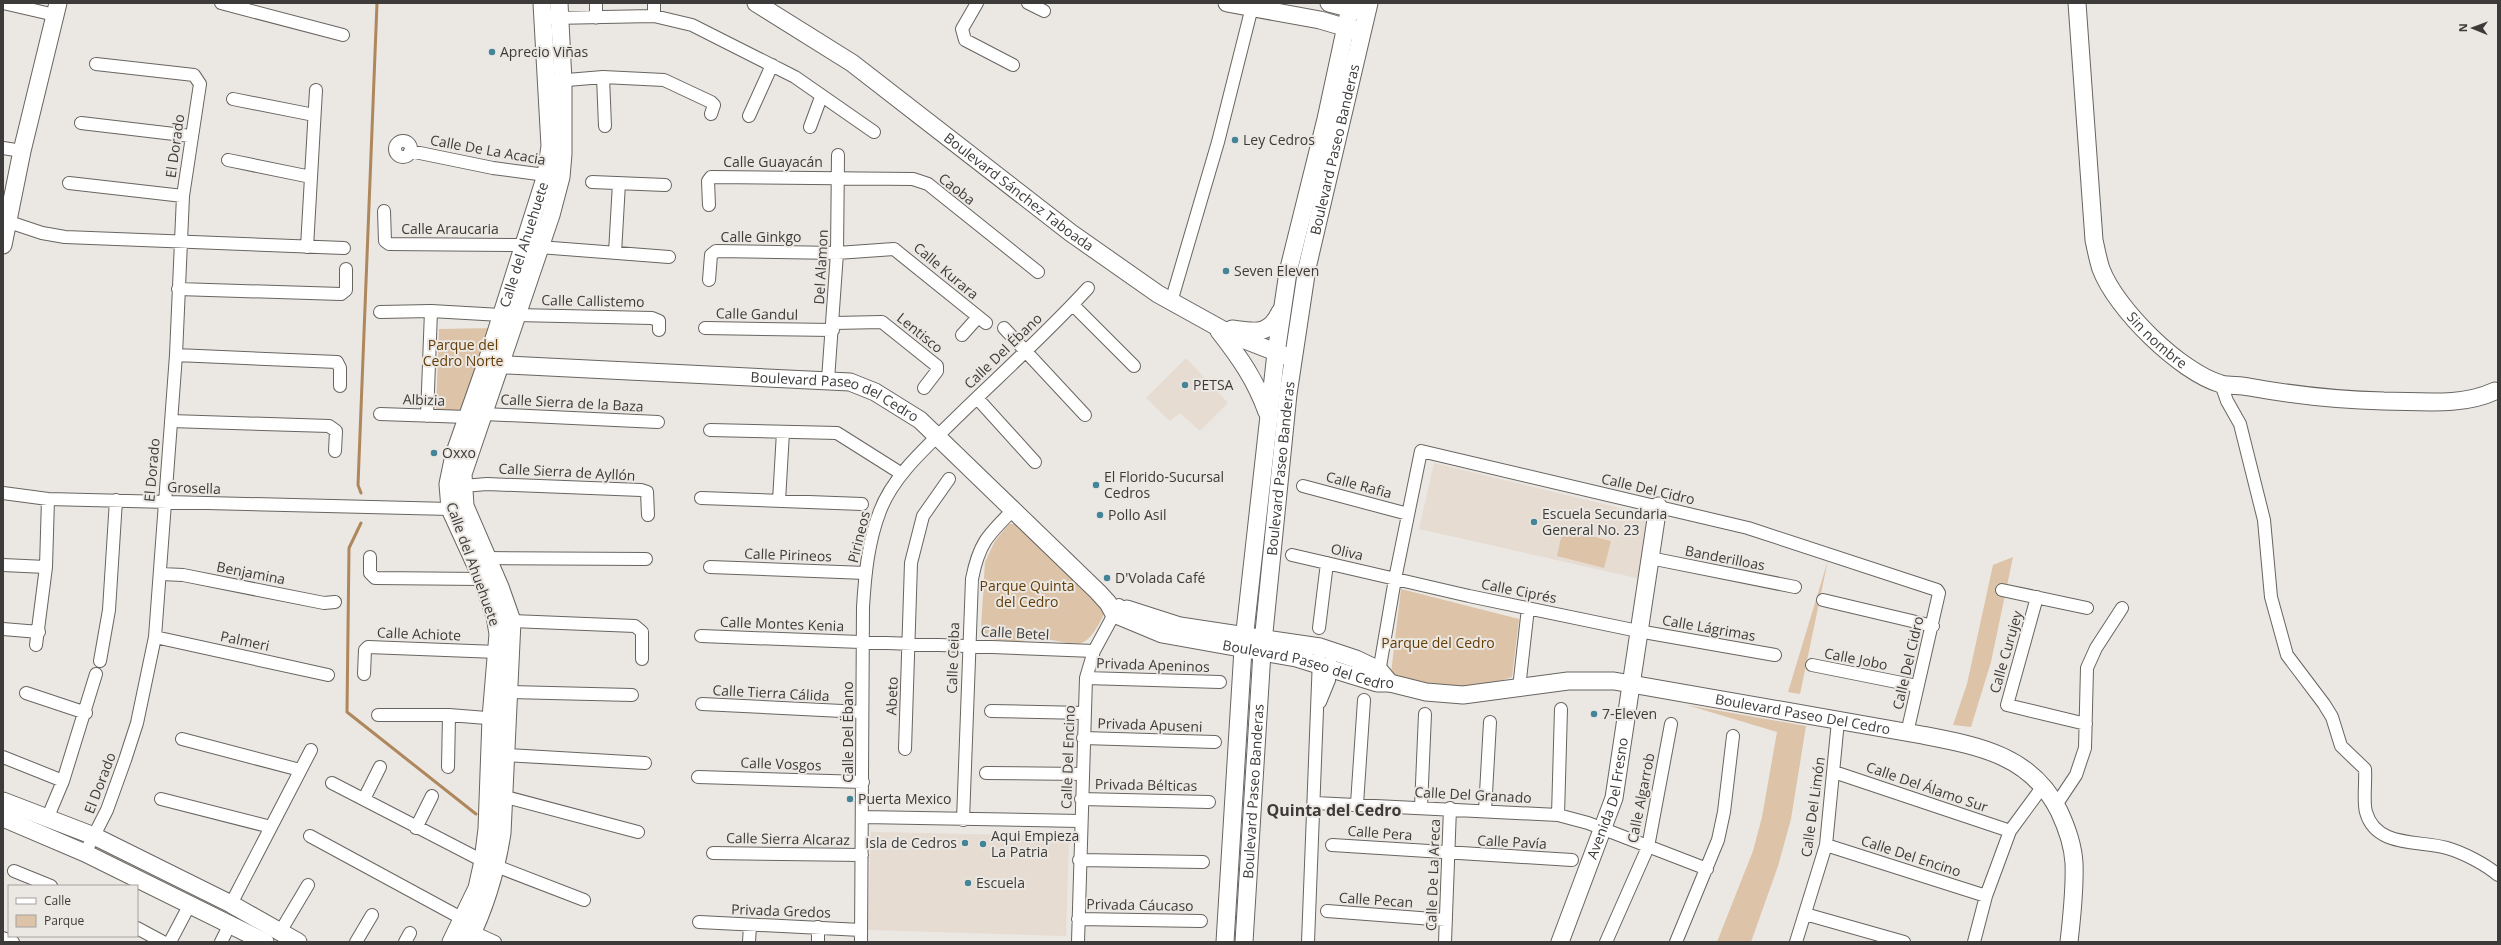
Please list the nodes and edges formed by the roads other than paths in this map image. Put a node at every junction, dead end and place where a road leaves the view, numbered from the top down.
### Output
1 (3, 3) edge
2 (221, 3) edge
3 (596, 3) edge
4 (654, 3) edge
5 (756, 3) edge
6 (977, 3) edge
7 (1028, 3) edge
8 (1227, 3) edge
9 (1329, 3) edge
10 (2077, 3) edge
11 (1252, 5) edge
12 (1350, 5) edge
13 (1368, 8) edge
14 (56, 9) edge
15 (1044, 10) dead end
16 (550, 11) edge
17 (654, 16) junction
18 (596, 18) junction
19 (1345, 27) junction
20 (1362, 33) junction
21 (343, 35) dead end
22 (96, 64) dead end
23 (772, 65) junction
24 (1013, 65) dead end
25 (603, 77) junction
26 (555, 81) junction
27 (316, 90) dead end
28 (821, 97) junction
29 (232, 98) dead end
30 (711, 114) dead end
31 (314, 115) junction
32 (749, 116) dead end
33 (82, 123) dead end
34 (605, 126) dead end
35 (810, 127) dead end
36 (874, 132) dead end
37 (191, 136) junction
38 (3, 148) edge
39 (22, 151) junction
40 (410, 151) dead end
41 (838, 155) dead end
42 (228, 160) dead end
43 (311, 176) junction
44 (553, 176) junction
45 (840, 177) junction
46 (592, 182) dead end
47 (69, 183) dead end
48 (619, 183) junction
49 (665, 185) dead end
50 (183, 196) junction
51 (709, 205) dead end
52 (384, 212) dead end
53 (6, 222) edge
54 (180, 243) junction
55 (3, 245) edge
56 (522, 245) junction
57 (307, 247) junction
58 (539, 247) junction
59 (344, 248) dead end
60 (615, 253) junction
61 (837, 253) junction
62 (669, 257) dead end
63 (346, 269) dead end
64 (1038, 272) dead end
65 (709, 280) dead end
66 (1088, 288) dead end
67 (178, 289) junction
68 (1171, 302) junction
69 (1072, 305) junction
70 (1282, 309) junction
71 (431, 311) junction
72 (380, 312) dead end
73 (508, 315) junction
74 (833, 326) junction
75 (1216, 327) junction
76 (705, 328) dead end
77 (1004, 328) dead end
78 (659, 330) dead end
79 (962, 335) dead end
80 (1025, 350) junction
81 (1276, 353) junction
82 (176, 355) junction
83 (1293, 358) junction
84 (493, 365) junction
85 (1134, 366) dead end
86 (828, 380) junction
87 (2221, 384) junction
88 (340, 386) dead end
89 (924, 388) dead end
90 (2497, 391) edge
91 (976, 398) junction
92 (380, 414) dead end
93 (484, 414) junction
94 (1085, 415) dead end
95 (1269, 415) junction
96 (427, 416) junction
97 (467, 417) junction
98 (171, 421) junction
99 (658, 422) dead end
100 (710, 430) dead end
101 (783, 432) junction
102 (938, 435) junction
103 (335, 451) dead end
104 (1035, 462) dead end
105 (902, 474) junction
106 (949, 479) dead end
107 (463, 486) junction
108 (1302, 486) dead end
109 (3, 493) edge
110 (701, 498) dead end
111 (48, 499) junction
112 (116, 500) junction
113 (779, 501) junction
114 (164, 502) junction
115 (862, 504) dead end
116 (1658, 506) junction
117 (450, 509) junction
118 (1013, 510) junction
119 (1408, 514) junction
120 (648, 515) dead end
121 (1292, 555) dead end
122 (370, 557) dead end
123 (487, 558) junction
124 (1650, 558) junction
125 (646, 559) dead end
126 (1327, 563) junction
127 (3, 565) edge
128 (46, 567) junction
129 (710, 567) dead end
130 (866, 573) junction
131 (161, 574) junction
132 (482, 579) junction
133 (1395, 579) junction
134 (1795, 587) dead end
135 (2002, 590) dead end
136 (2037, 597) junction
137 (1823, 600) dead end
138 (335, 602) dead end
139 (1114, 608) junction
140 (1528, 608) junction
141 (2087, 608) dead end
142 (2122, 608) dead end
143 (512, 621) junction
144 (1933, 626) junction
145 (1319, 628) dead end
146 (3, 629) edge
147 (1638, 631) junction
148 (39, 632) junction
149 (701, 636) dead end
150 (155, 637) junction
151 (863, 642) junction
152 (1244, 642) junction
153 (908, 644) junction
154 (36, 645) dead end
155 (1263, 645) junction
156 (969, 646) junction
157 (1094, 651) junction
158 (497, 652) junction
159 (1775, 655) dead end
160 (1324, 657) junction
161 (642, 659) dead end
162 (100, 661) dead end
163 (1812, 665) dead end
164 (96, 674) dead end
165 (364, 674) dead end
166 (328, 675) dead end
167 (1086, 678) junction
168 (1382, 679) junction
169 (1220, 682) dead end
170 (1632, 683) junction
171 (1917, 686) junction
172 (1519, 688) junction
173 (510, 692) junction
174 (26, 693) dead end
175 (632, 695) dead end
176 (1364, 700) dead end
177 (702, 704) dead end
178 (1561, 709) dead end
179 (991, 711) dead end
180 (862, 712) junction
181 (1084, 713) junction
182 (86, 714) junction
183 (1425, 714) dead end
184 (378, 715) dead end
185 (449, 715) junction
186 (491, 718) junction
187 (508, 721) junction
188 (1838, 721) junction
189 (1490, 722) dead end
190 (1671, 724) dead end
191 (2086, 724) junction
192 (1907, 733) junction
193 (1733, 736) dead end
194 (1083, 738) junction
195 (182, 739) dead end
196 (1215, 742) dead end
197 (905, 749) dead end
198 (311, 750) dead end
199 (506, 755) junction
200 (3, 757) edge
201 (645, 763) dead end
202 (380, 767) dead end
203 (448, 768) dead end
204 (300, 770) junction
205 (1834, 772) junction
206 (986, 773) dead end
207 (1082, 774) junction
208 (698, 777) dead end
209 (63, 781) junction
210 (864, 782) junction
211 (332, 784) dead end
212 (2043, 786) junction
213 (432, 796) dead end
214 (502, 796) junction
215 (161, 799) dead end
216 (364, 799) junction
217 (1081, 799) junction
218 (1209, 802) dead end
219 (1315, 803) junction
220 (1356, 804) junction
221 (2056, 805) junction
222 (1421, 807) junction
223 (1450, 808) junction
224 (1485, 811) junction
225 (6, 814) edge
226 (1558, 815) junction
227 (863, 816) junction
228 (47, 818) junction
229 (963, 820) junction
230 (1080, 822) junction
231 (271, 827) junction
232 (416, 828) junction
233 (1603, 829) junction
234 (2010, 831) junction
235 (638, 832) dead end
236 (94, 836) junction
237 (310, 836) dead end
238 (1332, 845) dead end
239 (1826, 845) junction
240 (1648, 847) junction
241 (85, 853) junction
242 (713, 853) dead end
243 (1450, 853) junction
244 (862, 855) junction
245 (1079, 860) junction
246 (1572, 860) dead end
247 (1203, 862) dead end
248 (490, 864) junction
249 (1707, 869) junction
250 (14, 871) dead end
251 (2498, 875) edge
252 (49, 885) edge
253 (308, 885) dead end
254 (1986, 896) junction
255 (584, 900) dead end
256 (190, 904) junction
257 (231, 904) junction
258 (1327, 911) dead end
259 (1805, 914) junction
260 (372, 915) dead end
261 (1078, 919) junction
262 (1446, 920) junction
263 (1201, 921) dead end
264 (699, 922) dead end
265 (230, 924) junction
266 (750, 925) junction
267 (818, 927) junction
268 (138, 929) edge
269 (861, 930) junction
270 (468, 931) edge
271 (280, 932) junction
272 (3, 938) edge
273 (13, 942) edge
274 (163, 942) edge
275 (170, 942) edge
276 (221, 942) edge
277 (265, 942) edge
278 (298, 942) edge
279 (356, 942) edge
280 (451, 942) edge
281 (495, 942) edge
282 (749, 942) edge
283 (818, 942) edge
284 (861, 942) edge
285 (1078, 942) edge
286 (1225, 942) edge
287 (1244, 942) edge
288 (1308, 942) edge
289 (1445, 942) edge
290 (1560, 942) edge
291 (1606, 942) edge
292 (1676, 942) edge
293 (1796, 942) edge
294 (1904, 942) edge
295 (1974, 942) edge
296 (2069, 942) edge

1 - 14 street
2 - 21 street
3 - 18 street
4 - 17 street
5 - 68 street, Boulevard Sánchez Taboada
6 - 24 street
7 - 15 street
8 - 11 street
9 - 12 street
10 - 87 street, Sin nombre
11 - 19 street
11 - 68 street
12 - 13 street
12 - 19 street, Boulevard Paseo Banderas
13 - 20 street, Boulevard Paseo Banderas
14 - 39 street
16 - 18 street
16 - 26 street, Calle del Ahuehuete
17 - 18 street
17 - 23 street
19 - 20 street
19 - 70 street, Boulevard Paseo Banderas
20 - 83 street, Boulevard Paseo Banderas
22 - 37 street, El Dorado
23 - 28 street
23 - 32 street
25 - 26 street
25 - 30 street
25 - 34 street
26 - 44 street, Calle del Ahuehuete
27 - 31 street
28 - 35 street
28 - 36 street
29 - 31 street
31 - 43 street
33 - 37 street
37 - 50 street, El Dorado
38 - 39 street
39 - 53 street
40 - 44 street, Calle De La Acacia
41 - 45 street, Del Alamon
42 - 43 street
43 - 57 street
44 - 56 street, Calle del Ahuehuete
44 - 58 street, Calle del Ahuehuete
45 - 51 street, Calle Guayacán
45 - 61 street, Del Alamon
45 - 64 street, Caoba
46 - 48 street
47 - 50 street
48 - 49 street
48 - 60 street
50 - 54 street, El Dorado
52 - 56 street, Calle Araucaria
53 - 54 street
53 - 55 street
54 - 57 street
54 - 67 street, El Dorado
56 - 73 street, Calle del Ahuehuete
57 - 59 street
58 - 60 street
58 - 73 street, Calle del Ahuehuete
60 - 62 street
61 - 65 street, Calle Ginkgo
61 - 74 street, Del Alamon
61 - 79 street, Calle Kurara
63 - 67 street
66 - 69 street, Calle Del Ébano
67 - 82 street, El Dorado
68 - 75 street, Boulevard Sánchez Taboada
69 - 80 street, Calle Del Ébano
69 - 85 street
70 - 75 street
70 - 81 street, Boulevard Paseo Banderas
71 - 72 street
71 - 73 street
71 - 96 street
73 - 78 street, Calle Callistemo
73 - 84 street, Calle del Ahuehuete
74 - 76 street, Calle Gandul
74 - 86 street, Del Alamon
74 - 89 street, Lentisco
75 - 81 street, Boulevard Sánchez Taboada
75 - 95 street
77 - 80 street
80 - 91 street, Calle Del Ébano
80 - 94 street
81 - 83 street, Boulevard Sánchez Taboada
81 - 95 street, Boulevard Paseo Banderas
82 - 88 street
82 - 98 street, El Dorado
83 - 155 street, Boulevard Paseo Banderas
84 - 86 street, Boulevard Paseo del Cedro
84 - 93 street, Calle del Ahuehuete
84 - 97 street, Calle del Ahuehuete
86 - 102 street, Boulevard Paseo del Cedro
87 - 90 street, Sin nombre
87 - 251 street
91 - 102 street, Calle Del Ébano
91 - 104 street
92 - 96 street, Albizia
93 - 99 street, Calle Sierra de la Baza
93 - 107 street, Calle del Ahuehuete
95 - 152 street, Boulevard Paseo Banderas
96 - 97 street, Albizia
97 - 117 street, Calle del Ahuehuete
98 - 103 street
98 - 114 street, El Dorado
100 - 101 street
101 - 105 street
101 - 113 street
102 - 105 street, Pirineos
102 - 118 street, Boulevard Paseo del Cedro
105 - 130 street, Pirineos
106 - 153 street, Abeto
107 - 120 street, Calle Sierra de Ayllón
107 - 123 street, Calle del Ahuehuete
108 - 119 street, Calle Rafia
109 - 111 street, Grosella
110 - 113 street
111 - 112 street, Grosella
111 - 128 street
112 - 114 street, Grosella
112 - 162 street
113 - 115 street
114 - 117 street, Grosella
114 - 131 street, El Dorado
116 - 119 street, Calle Del Cidro
116 - 124 street, Avenida Del Fresno
116 - 144 street, Calle Del Cidro
117 - 132 street, Calle del Ahuehuete
118 - 139 street, Boulevard Paseo del Cedro
118 - 156 street, Calle Ceiba
119 - 133 street, Calle Del Cidro
121 - 126 street, Oliva
122 - 132 street
123 - 125 street
123 - 143 street, Calle del Ahuehuete
124 - 134 street, Banderilloas
124 - 147 street, Avenida Del Fresno
126 - 133 street, Oliva
126 - 145 street
127 - 128 street
128 - 148 street
129 - 130 street, Calle Pirineos
130 - 151 street, Pirineos
131 - 138 street, Benjamina
131 - 150 street, El Dorado
132 - 158 street, Calle del Ahuehuete
133 - 140 street, Calle Ciprés
133 - 168 street, Calle Del Cidro
135 - 136 street, Calle Curujey
136 - 141 street, Calle Curujey
136 - 191 street, Calle Curujey
137 - 144 street
139 - 152 street, Boulevard Paseo del Cedro
139 - 157 street, Calle Del Encino
140 - 147 street, Calle Ciprés
140 - 172 street
142 - 191 street
143 - 161 street
143 - 173 street, Calle del Ahuehuete
144 - 171 street, Calle Del Cidro
146 - 148 street
147 - 159 street, Calle Lágrimas
147 - 170 street, Avenida Del Fresno
148 - 154 street
149 - 151 street, Calle Montes Kenia
150 - 166 street, Palmeri
150 - 236 street, El Dorado
151 - 153 street, Calle Betel
151 - 180 street, Calle Del Ëbano
152 - 155 street, Boulevard Paseo del Cedro
152 - 286 street, Boulevard Paseo Banderas
153 - 156 street, Calle Betel
153 - 197 street, Abeto
155 - 160 street, Boulevard Paseo del Cedro
155 - 287 street, Boulevard Paseo Banderas
156 - 157 street, Calle Betel
156 - 229 street, Calle Ceiba
157 - 167 street, Calle Del Encino
158 - 165 street, Calle Achiote
158 - 186 street, Calle del Ahuehuete
160 - 168 street, Boulevard Paseo del Cedro
160 - 219 street
163 - 171 street, Calle Jobo
164 - 182 street
167 - 169 street, Privada Apeninos
167 - 181 street, Calle Del Encino
168 - 172 street, Boulevard Paseo Del Cedro
170 - 172 street, Boulevard Paseo Del Cedro
170 - 188 street, Boulevard Paseo Del Cedro
170 - 233 street, Avenida Del Fresno
171 - 192 street, Calle Del Cidro
173 - 175 street
173 - 187 street, Calle del Ahuehuete
174 - 182 street
176 - 220 street
177 - 180 street, Calle Tierra Cálida
178 - 226 street
179 - 181 street
180 - 210 street, Calle Del Ëbano
181 - 194 street, Calle Del Encino
182 - 209 street
183 - 222 street
184 - 185 street
185 - 186 street
185 - 203 street
186 - 187 street
186 - 248 street, Calle del Ahuehuete
187 - 199 street, Calle del Ahuehuete
188 - 192 street, Boulevard Paseo Del Cedro
188 - 205 street, Calle Del Limón
189 - 224 street
190 - 240 street, Calle Algarrob
191 - 221 street
192 - 212 street, Boulevard Paseo Del Cedro
193 - 249 street
194 - 196 street, Privada Apuseni
194 - 207 street, Calle Del Encino
195 - 204 street
198 - 204 street
199 - 201 street
199 - 214 street, Calle del Ahuehuete
200 - 209 street
202 - 216 street
204 - 231 street
205 - 234 street, Calle Del Álamo Sur
205 - 239 street, Calle Del Limón
206 - 207 street
207 - 217 street, Calle Del Encino
208 - 210 street, Calle Vosgos
209 - 228 street
210 - 227 street, Calle Del Ëbano
211 - 216 street
212 - 221 street, Boulevard Paseo Del Cedro
212 - 234 street
213 - 232 street
214 - 235 street
214 - 248 street, Calle del Ahuehuete
215 - 231 street
216 - 232 street
217 - 218 street, Privada Bélticas
217 - 230 street, Calle Del Encino
219 - 220 street, Calle Del Granado
219 - 288 street
220 - 222 street, Calle Del Granado
221 - 296 street, Boulevard Paseo Del Cedro
222 - 223 street, Calle Del Granado
223 - 224 street, Calle Del Granado
223 - 243 street, Calle De La Areca
224 - 226 street, Calle Del Granado
225 - 228 street
225 - 241 street
226 - 233 street, Calle Del Granado
227 - 229 street
227 - 244 street, Calle Del Ëbano
228 - 236 street
229 - 230 street
230 - 245 street, Calle Del Encino
231 - 257 street
232 - 248 street
233 - 240 street, Calle Del Granado
233 - 290 street, Avenida Del Fresno
234 - 254 street
236 - 241 street, El Dorado
236 - 257 street
237 - 270 street
238 - 243 street, Calle Pera
239 - 254 street, Calle Del Encino
239 - 259 street, Calle Del Limón
240 - 249 street, Calle Del Granado
240 - 291 street, Calle Algarrob
241 - 256 street
242 - 244 street, Calle Sierra Alcaraz
243 - 246 street, Calle Pavía
243 - 262 street, Calle De La Areca
244 - 269 street, Calle Del Ëbano
245 - 247 street
245 - 261 street, Calle Del Encino
248 - 255 street
248 - 270 street, Calle del Ahuehuete
249 - 292 street
250 - 252 street
253 - 271 street
254 - 295 street
256 - 265 street
256 - 275 street
257 - 271 street
258 - 262 street, Calle Pecan
259 - 293 street, Calle Del Limón
259 - 294 street
260 - 279 street
261 - 263 street, Privada Cáucaso
261 - 285 street, Calle Del Encino
262 - 289 street, Calle De La Areca
264 - 266 street, Privada Gredos
265 - 276 street
265 - 277 street
266 - 267 street, Privada Gredos
266 - 282 street
267 - 269 street, Privada Gredos
267 - 283 street
268 - 274 street
269 - 284 street, Calle Del Ëbano
270 - 280 street, Calle del Ahuehuete
270 - 281 street
271 - 278 street
272 - 273 street

